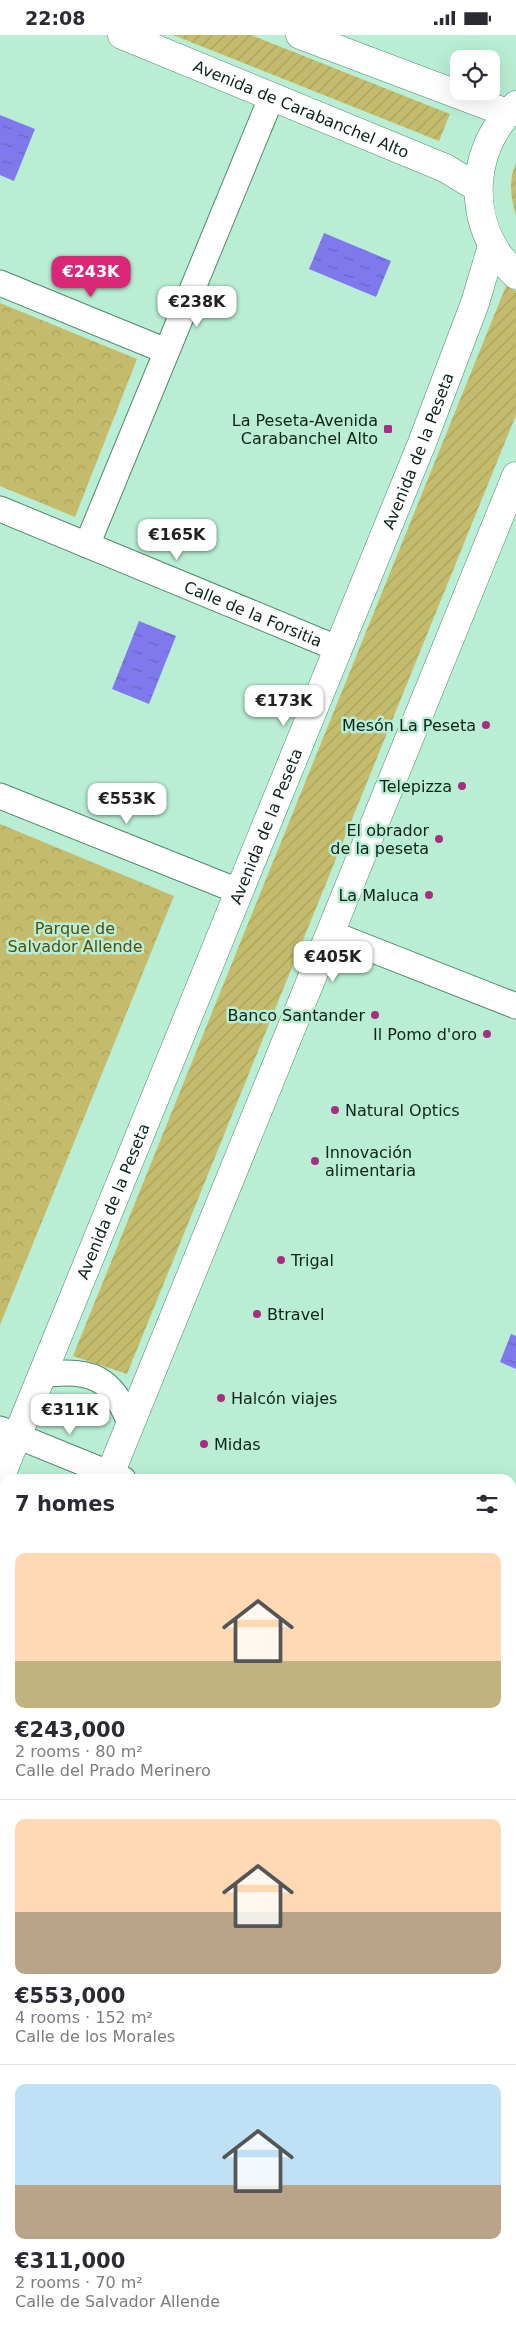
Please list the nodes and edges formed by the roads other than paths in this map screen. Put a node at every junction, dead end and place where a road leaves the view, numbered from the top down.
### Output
1 (122, 35) edge
2 (300, 35) edge
3 (272, 96) junction
4 (512, 109) edge
5 (478, 188) junction
6 (492, 246) junction
7 (516, 275) edge
8 (0, 283) edge
9 (166, 351) junction
10 (516, 476) edge
11 (0, 509) edge
12 (88, 545) junction
13 (339, 649) junction
14 (0, 796) edge
15 (238, 891) junction
16 (330, 933) junction
17 (516, 1006) edge
18 (42, 1375) junction
19 (130, 1424) junction
20 (8, 1433) edge
21 (1, 1474) edge
22 (106, 1474) edge
23 (114, 1474) edge

1 - 3 street, Avenida de Carabanchel Alto
2 - 4 street
3 - 5 street, Avenida de Carabanchel Alto
3 - 9 street
4 - 5 street
5 - 6 street
6 - 7 street
6 - 13 street, Avenida de la Peseta
8 - 9 street
9 - 12 street
10 - 16 street
11 - 12 street, Calle de la Forsitia
12 - 13 street, Calle de la Forsitia
13 - 15 street, Avenida de la Peseta
14 - 15 street
15 - 18 street, Avenida de la Peseta
16 - 17 street
16 - 19 street
18 - 19 street
18 - 20 street, Avenida de la Peseta
19 - 23 street
20 - 21 street, Avenida de la Peseta
20 - 22 street

